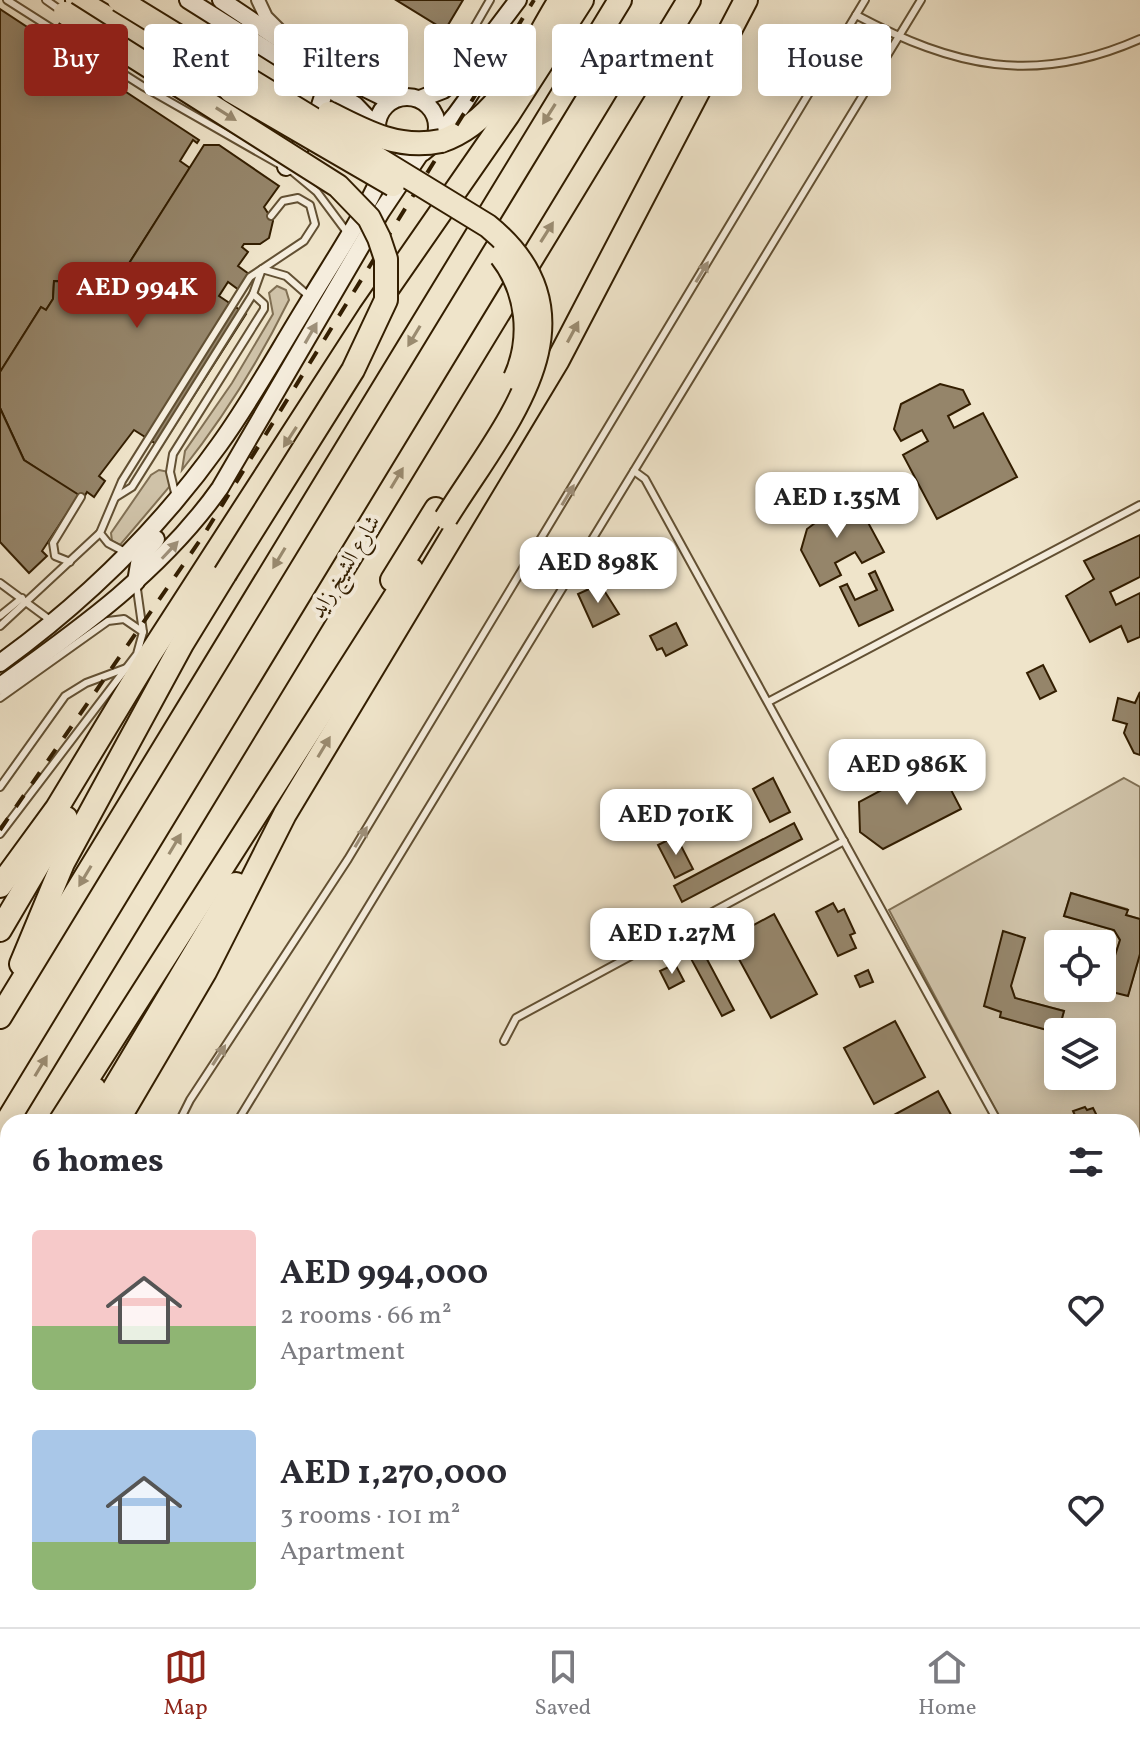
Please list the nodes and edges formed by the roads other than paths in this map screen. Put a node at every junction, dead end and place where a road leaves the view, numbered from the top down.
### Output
1 (7, 0) edge
2 (46, 0) edge
3 (119, 0) edge
4 (188, 0) edge
5 (221, 0) edge
6 (258, 0) edge
7 (490, 0) edge
8 (518, 0) edge
9 (560, 0) edge
10 (582, 0) edge
11 (620, 0) edge
12 (689, 0) edge
13 (746, 0) edge
14 (865, 0) edge
15 (921, 0) edge
16 (71, 7) edge
17 (856, 15) junction
18 (159, 24) edge
19 (476, 24) edge
20 (501, 24) edge
21 (274, 26) edge
22 (274, 36) edge
23 (899, 37) junction
24 (1140, 39) edge
25 (274, 54) edge
26 (258, 78) edge
27 (258, 84) edge
28 (323, 96) edge
29 (339, 96) edge
30 (381, 96) edge
31 (428, 96) edge
32 (469, 96) edge
33 (420, 99) junction
34 (391, 101) junction
35 (376, 127) junction
36 (438, 139) junction
37 (391, 152) junction
38 (420, 154) junction
39 (286, 167) junction
40 (271, 216) dead end
41 (349, 235) junction
42 (262, 269) junction
43 (253, 294) junction
44 (311, 298) junction
45 (218, 446) junction
46 (634, 471) junction
47 (81, 497) dead end
48 (116, 497) junction
49 (176, 501) junction
50 (1140, 505) edge
51 (441, 514) junction
52 (100, 533) junction
53 (128, 553) junction
54 (70, 562) junction
55 (136, 582) junction
56 (0, 583) edge
57 (25, 600) junction
58 (0, 616) edge
59 (53, 622) junction
60 (0, 626) edge
61 (143, 632) junction
62 (182, 644) junction
63 (0, 663) edge
64 (129, 667) junction
65 (0, 686) edge
66 (0, 698) edge
67 (768, 702) junction
68 (106, 732) junction
69 (0, 787) edge
70 (267, 796) junction
71 (285, 814) junction
72 (0, 834) edge
73 (844, 841) junction
74 (0, 864) edge
75 (0, 886) edge
76 (0, 930) edge
77 (5, 1008) edge
78 (504, 1041) dead end
79 (12, 1114) edge
80 (65, 1114) edge
81 (84, 1114) edge
82 (99, 1114) edge
83 (122, 1114) edge
84 (183, 1114) edge
85 (242, 1114) edge
86 (994, 1114) edge

1 - 39 lane
2 - 16 lane
3 - 18 highway, bridge
4 - 25 street
5 - 22 street
6 - 21 street
7 - 19 lane
8 - 20 street
9 - 36 highway
10 -> 68 highway
11 -> 77 highway
79 -> 12 highway, شارع الشيخ زايد
71 -> 13 highway
14 - 17 lane
15 - 23 lane
16 - 51 highway, bridge
16 -> 62 highway, bridge
17 - 23 lane
84 -> 17 lane
23 - 24 lane
23 - 46 lane
26 - 36 highway, bridge
27 - 51 highway, bridge
28 - 39 street
29 - 35 street
30 - 34 street
31 - 33 street
32 - 36 street
33 - 34 street
33 - 36 street
34 - 35 street
35 - 37 street
36 - 38 street
37 - 38 street
37 - 41 street
55 -> 38 street
39 - 41 lane
40 - 42 lane
41 - 44 street
42 - 43 lane
42 - 44 lane
42 - 48 lane
43 - 48 lane
43 - 49 lane
44 - 45 street
45 - 49 street
45 - 55 street
46 - 67 lane
46 - 85 lane
47 - 54 lane
48 - 52 lane
49 - 53 street
50 - 67 lane
51 - 70 highway
52 - 53 lane
52 - 54 lane
53 - 59 street
54 - 57 lane
55 - 61 lane
55 - 65 street
56 - 57 lane
57 - 58 lane
57 - 59 lane
57 - 60 lane
59 - 63 street
61 - 64 lane
61 - 66 lane
62 - 76 highway
62 - 77 highway
64 - 69 lane
64 - 72 lane
67 - 73 lane
68 - 74 highway
68 - 75 highway
70 - 80 highway
70 - 81 highway
71 - 82 highway
71 - 83 highway
73 - 78 lane
73 - 86 lane

